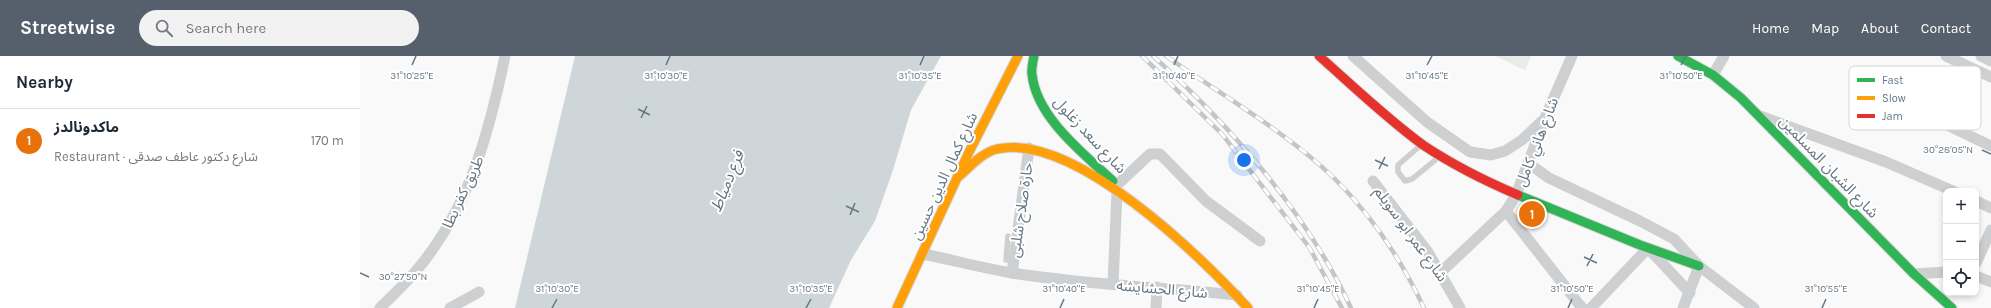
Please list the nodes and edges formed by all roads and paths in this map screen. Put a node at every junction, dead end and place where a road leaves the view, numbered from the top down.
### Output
1 (505, 56) edge
2 (1018, 56) edge
3 (1034, 56) edge
4 (1319, 56) edge
5 (1353, 56) edge
6 (1572, 56) edge
7 (1678, 56) edge
8 (1724, 56) edge
9 (1946, 56) edge
10 (1981, 56) edge
11 (1991, 61) edge
12 (1967, 66) edge
13 (1981, 72) edge
14 (1714, 75) junction
15 (1991, 77) edge
16 (1760, 116) junction
17 (1545, 118) junction
18 (1958, 130) edge
19 (1422, 143) junction
20 (1455, 143) junction
21 (1991, 146) edge
22 (1029, 148) junction
23 (1440, 156) junction
24 (1528, 163) junction
25 (958, 177) junction
26 (1373, 181) dead end
27 (1117, 188) junction
28 (1946, 188) edge
29 (1516, 195) junction
30 (1979, 202) edge
31 (1991, 208) edge
32 (1506, 211) junction
33 (1991, 230) edge
34 (1008, 236) dead end
35 (1260, 241) dead end
36 (1648, 248) junction
37 (1011, 251) junction
38 (923, 254) junction
39 (1006, 260) dead end
40 (1977, 260) edge
41 (1699, 266) junction
42 (1441, 272) junction
43 (1943, 272) edge
44 (1012, 273) junction
45 (1914, 274) junction
46 (1979, 277) edge
47 (1991, 282) edge
48 (1113, 284) junction
49 (1157, 287) junction
50 (479, 292) dead end
51 (1690, 293) junction
52 (1237, 295) junction
53 (380, 308) edge
54 (450, 308) edge
55 (897, 308) edge
56 (1156, 308) edge
57 (1248, 308) edge
58 (1460, 308) edge
59 (1582, 308) edge
60 (1591, 308) edge
61 (1683, 308) edge
62 (1754, 308) edge
63 (1952, 308) edge

1 - 53 street, طريق كفر بطا
2 - 25 street, شارع كمال الدين حسين
3 - 27 street, شارع سعد زغلول
4 - 19 street
5 - 20 street
6 - 17 street, شارع هاني كامل
7 - 14 street, شارع الشبان المسلمين
8 - 14 street
9 - 12 street
10 - 11 street
13 - 15 street
14 - 16 street, شارع الشبان المسلمين
16 - 28 street
16 - 45 street, شارع الشبان المسلمين
17 - 20 street
17 - 24 street, شارع هاني كامل
18 - 21 street
19 - 23 street
19 - 23 lane
20 - 23 street
22 - 25 street, شارع سعد زغلول
22 - 27 street, شارع سعد زغلول
22 - 37 street, حارة صلاح شلبى
23 - 29 street
24 - 29 street, شارع هاني كامل
24 - 41 street
25 - 38 street, شارع كمال الدين حسين
26 - 42 street, شارع عمر ابو سويلم
27 - 35 street
27 - 48 street
27 - 52 street, شارع سعد زغلول
29 - 32 street, شارع هاني كامل
29 - 36 street
30 - 31 street
32 - 42 street, شارع هاني كامل
32 - 59 street
33 - 40 street
34 - 37 lane
36 - 41 street
36 - 51 street
36 - 60 street
37 - 39 lane
37 - 44 street, حارة صلاح شلبى
38 - 44 street, شارع الحشايشه
38 - 55 street, شارع كمال الدين حسين
41 - 51 street
41 - 62 street
42 - 58 street, شارع عمر ابو سويلم
43 - 45 street
44 - 48 street, شارع الحشايشه
45 - 63 street, شارع الشبان المسلمين
46 - 47 street
48 - 49 street, شارع الحشايشه
49 - 52 street, شارع الحشايشه
49 - 56 street
50 - 54 street
51 - 61 street
52 - 57 street, شارع سعد زغلول

